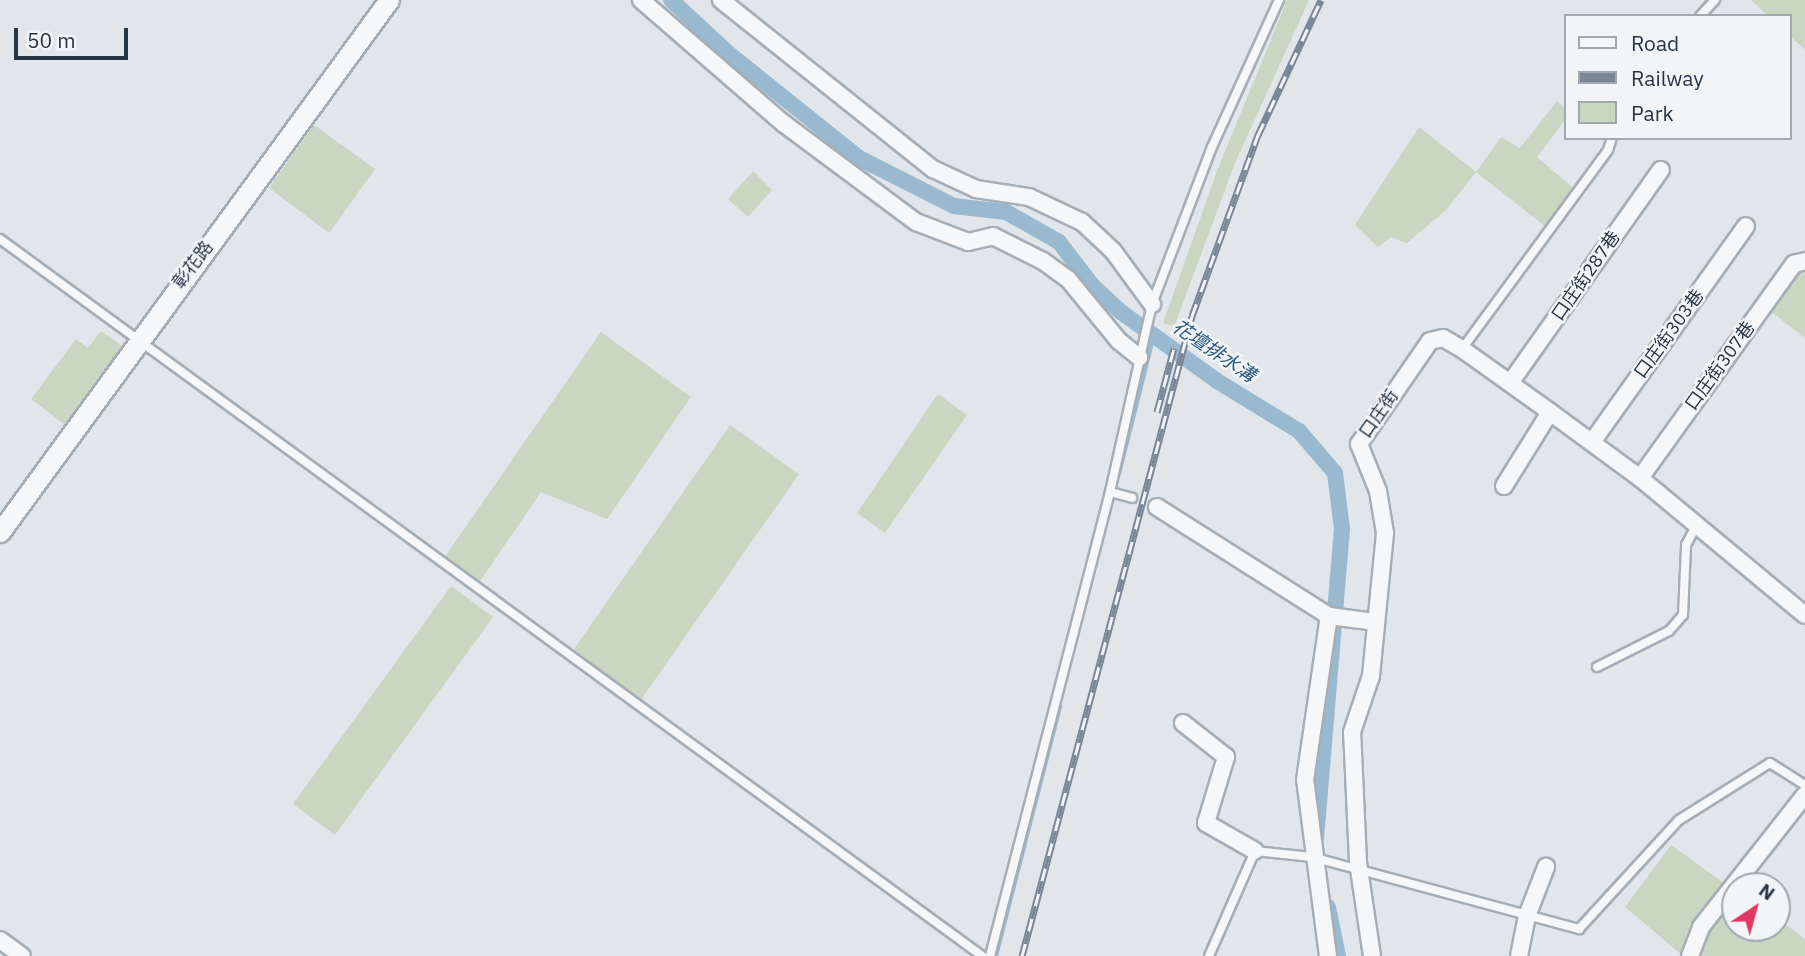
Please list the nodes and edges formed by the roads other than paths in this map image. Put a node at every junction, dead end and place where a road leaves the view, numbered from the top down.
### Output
1 (388, 0) edge
2 (641, 0) edge
3 (721, 0) edge
4 (1279, 0) edge
5 (1715, 0) edge
6 (1702, 14) edge
7 (1611, 140) edge
8 (1661, 170) dead end
9 (1746, 226) dead end
10 (0, 239) edge
11 (1805, 261) edge
12 (1151, 307) junction
13 (138, 340) junction
14 (1462, 349) junction
15 (1140, 351) junction
16 (1510, 383) junction
17 (1550, 412) junction
18 (1592, 442) junction
19 (1640, 478) junction
20 (1504, 485) dead end
21 (1110, 492) junction
22 (1132, 498) dead end
23 (1157, 507) dead end
24 (1697, 524) junction
25 (0, 531) edge
26 (1805, 615) edge
27 (1333, 616) junction
28 (1370, 622) junction
29 (1597, 667) dead end
30 (1183, 723) dead end
31 (1805, 785) edge
32 (1805, 795) edge
33 (1255, 851) junction
34 (1312, 857) junction
35 (1546, 866) dead end
36 (1359, 872) junction
37 (1527, 916) junction
38 (0, 940) edge
39 (22, 956) edge
40 (982, 956) edge
41 (990, 956) edge
42 (1209, 956) edge
43 (1328, 956) edge
44 (1372, 956) edge
45 (1520, 956) edge
46 (1690, 956) edge

1 - 13 street, 彰花路
2 - 15 street
3 - 12 street
4 - 12 lane
5 - 6 lane
7 - 14 lane
8 - 16 street, 口庄街287巷
9 - 18 street, 口庄街303巷
10 - 13 lane
11 - 19 street, 口庄街307巷
12 - 15 lane
13 - 25 street, 彰花路
13 - 40 lane
14 - 16 street, 口庄街
14 - 28 street, 口庄街
15 - 21 lane
16 - 17 street, 口庄街
17 - 18 street, 口庄街
17 - 20 street
18 - 19 street, 口庄街
19 - 24 street, 口庄街
21 - 22 lane
21 - 41 lane
23 - 27 street
24 - 26 street, 口庄街
24 - 29 lane
27 - 28 street
27 - 34 street
28 - 36 street, 口庄街
30 - 33 street
31 - 37 lane
32 - 46 street
33 - 34 lane
33 - 42 lane
34 - 36 lane
34 - 43 street
35 - 37 street
36 - 37 lane
36 - 44 street, 口庄街
37 - 45 street
38 - 39 street

